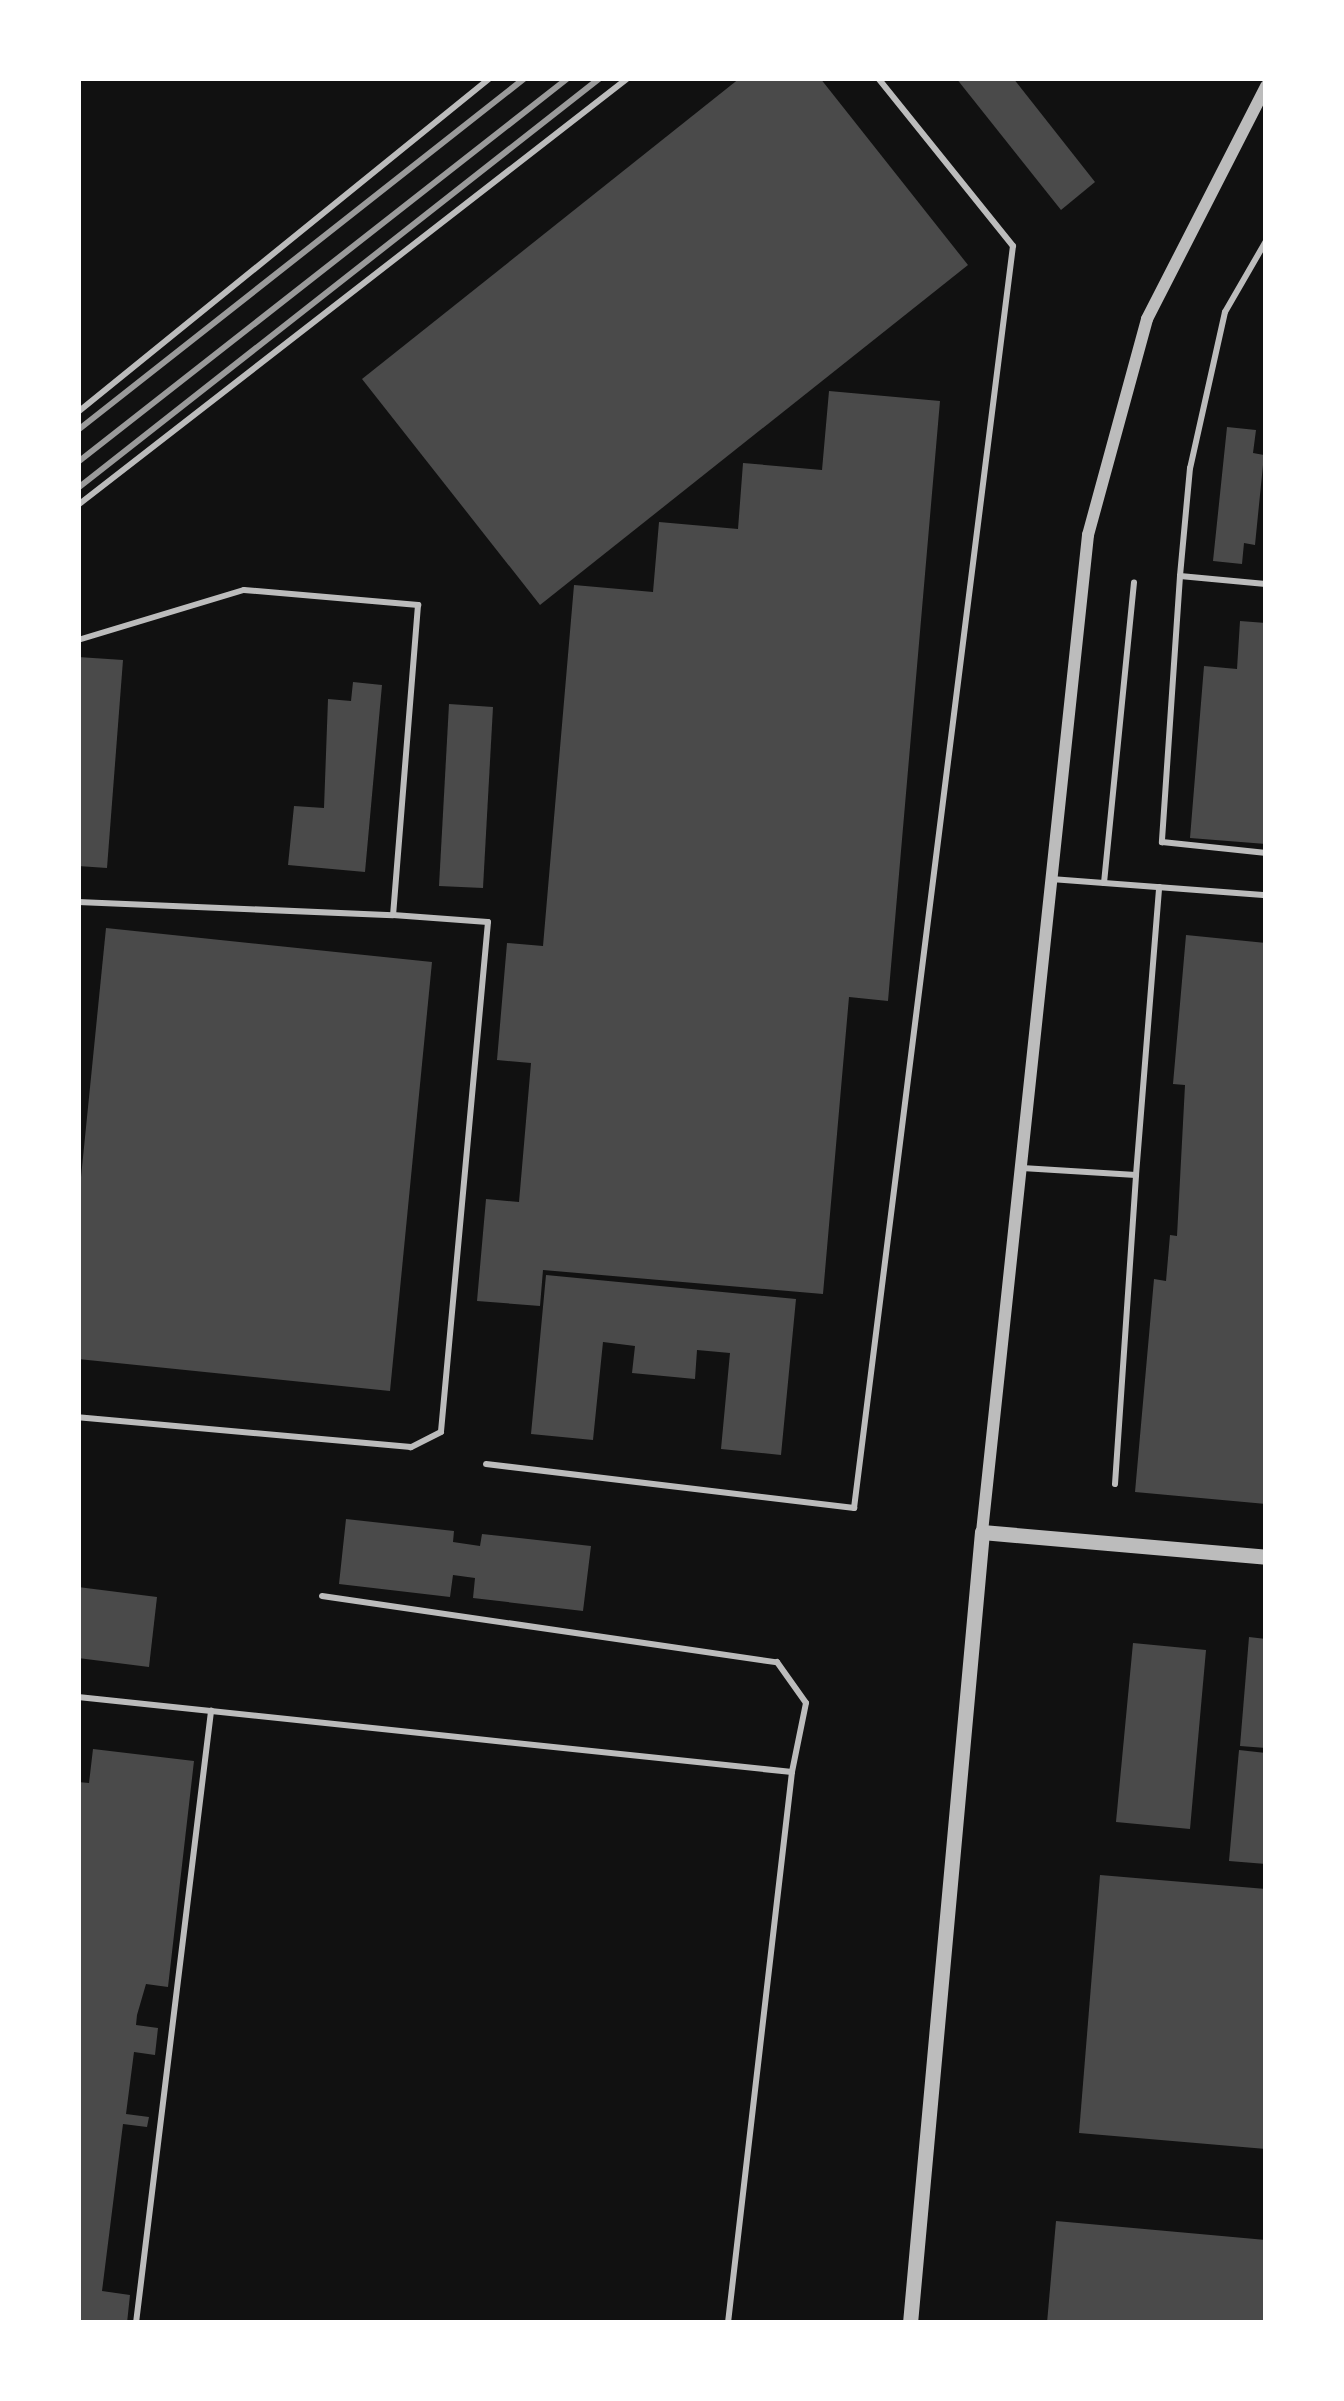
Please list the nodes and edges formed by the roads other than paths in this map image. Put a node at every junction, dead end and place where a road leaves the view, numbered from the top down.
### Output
1 (490, 78) edge
2 (628, 78) edge
3 (878, 78) edge
4 (1266, 86) edge
5 (1266, 241) edge
6 (78, 412) edge
7 (78, 505) edge
8 (1180, 576) junction
9 (1135, 582) dead end
10 (1266, 584) edge
11 (78, 640) edge
12 (1266, 853) edge
13 (1047, 879) junction
14 (1104, 883) junction
15 (1159, 887) junction
16 (1266, 895) edge
17 (78, 902) edge
18 (393, 915) junction
19 (1018, 1167) junction
20 (1136, 1175) junction
21 (78, 1417) edge
22 (486, 1464) dead end
23 (1115, 1484) dead end
24 (982, 1532) junction
25 (1266, 1557) edge
26 (322, 1595) dead end
27 (78, 1697) edge
28 (211, 1712) junction
29 (792, 1772) junction
30 (136, 2323) edge
31 (728, 2323) edge
32 (910, 2323) edge

1 - 6 lane
2 - 7 lane
3 - 22 lane
4 - 13 street
5 - 8 lane
8 - 10 lane
8 - 12 lane
9 - 14 lane
11 - 18 lane
13 - 14 lane
13 - 19 street
14 - 15 lane
15 - 16 lane
15 - 20 lane
17 - 18 lane
18 - 21 lane
19 - 20 lane
19 - 24 street
20 - 23 lane
24 - 25 street
24 - 32 street
26 - 29 lane
27 - 28 lane
28 - 29 lane
28 - 30 lane
29 - 31 lane

